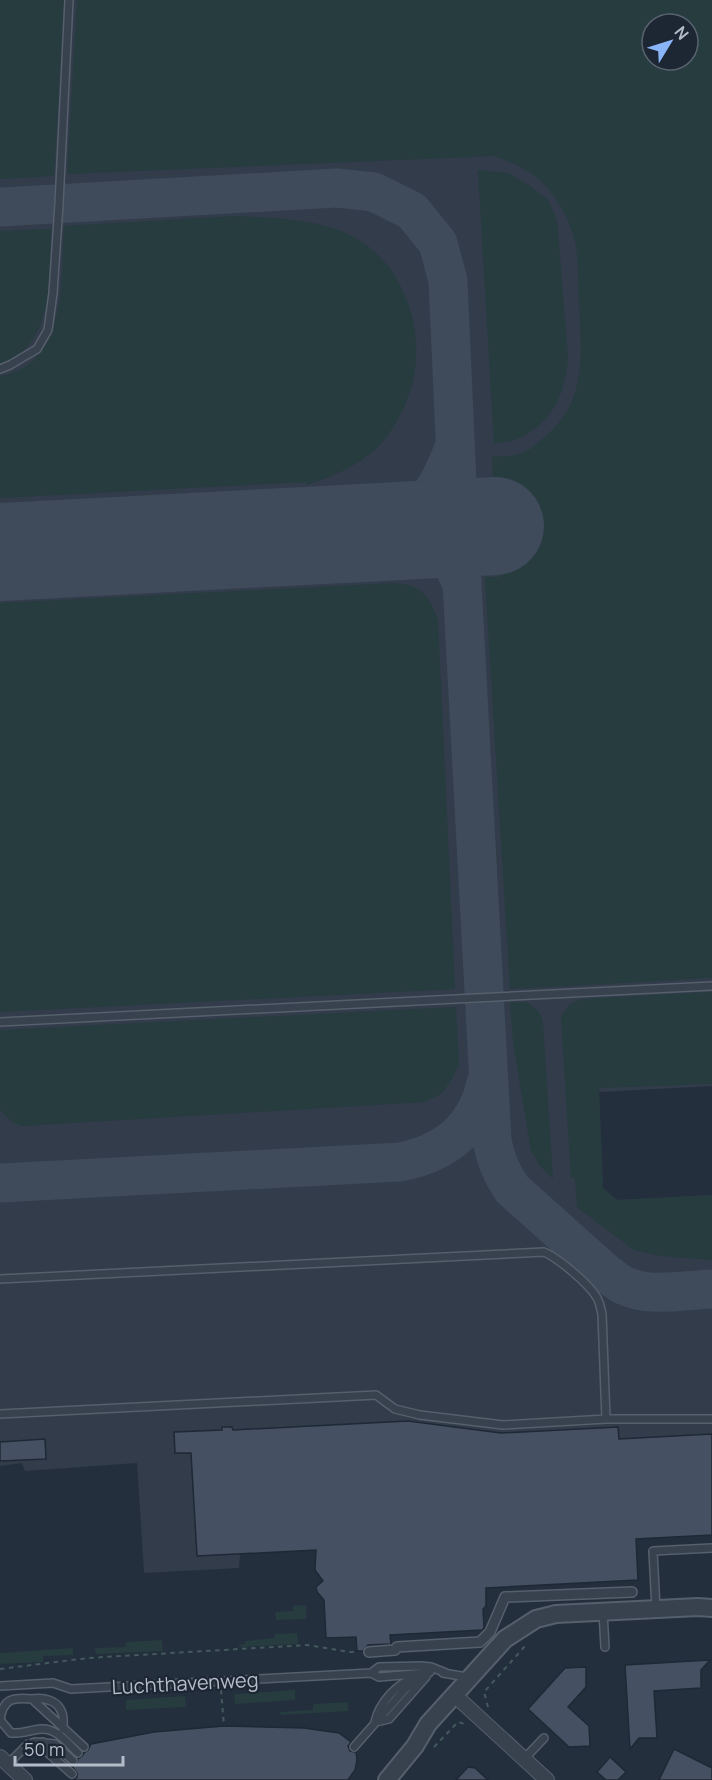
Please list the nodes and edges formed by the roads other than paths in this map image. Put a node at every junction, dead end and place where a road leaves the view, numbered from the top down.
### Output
1 (69, 0) edge
2 (0, 369) edge
3 (712, 986) edge
4 (0, 1022) edge
5 (0, 1279) edge
6 (0, 1414) edge
7 (606, 1419) junction
8 (712, 1419) edge
9 (712, 1548) edge
10 (632, 1592) dead end
11 (712, 1608) edge
12 (656, 1609) junction
13 (603, 1612) junction
14 (524, 1636) junction
15 (605, 1647) dead end
16 (369, 1652) road end
17 (371, 1672) junction
18 (430, 1672) junction
19 (446, 1673) junction
20 (470, 1677) junction
21 (0, 1686) edge
22 (32, 1699) junction
23 (461, 1701) junction
24 (375, 1723) junction
25 (63, 1729) junction
26 (29, 1732) junction
27 (544, 1738) dead end
28 (39, 1742) junction
29 (415, 1746) junction
30 (354, 1747) dead end
31 (524, 1759) junction
32 (4, 1761) edge
33 (73, 1761) dead end
34 (72, 1774) dead end
35 (25, 1780) edge
36 (387, 1780) edge
37 (547, 1780) edge

1 - 2 lane
3 - 4 lane
5 - 7 lane
6 - 7 lane
7 - 8 lane
9 - 12 lane
10 - 16 street
11 - 12 street
12 - 13 street
13 - 14 street
13 - 15 lane
14 - 20 street
14 - 23 street
17 - 18 lane, Luchthavenweg
17 - 19 lane, Luchthavenweg
17 - 21 lane, Luchthavenweg
18 - 19 lane, Luchthavenweg
18 - 24 lane, Luchthavenweg
18 - 24 lane, Luchthavenweg
19 - 20 lane, Luchthavenweg
20 - 29 street
22 - 25 lane
22 - 25 lane
22 - 26 lane
23 - 29 street
23 - 31 street
24 - 30 lane, Luchthavenweg
25 - 26 lane
26 - 28 lane
27 - 31 lane
28 - 32 lane
28 - 33 lane
28 - 34 lane
29 - 36 street
31 - 37 street
32 - 35 street

